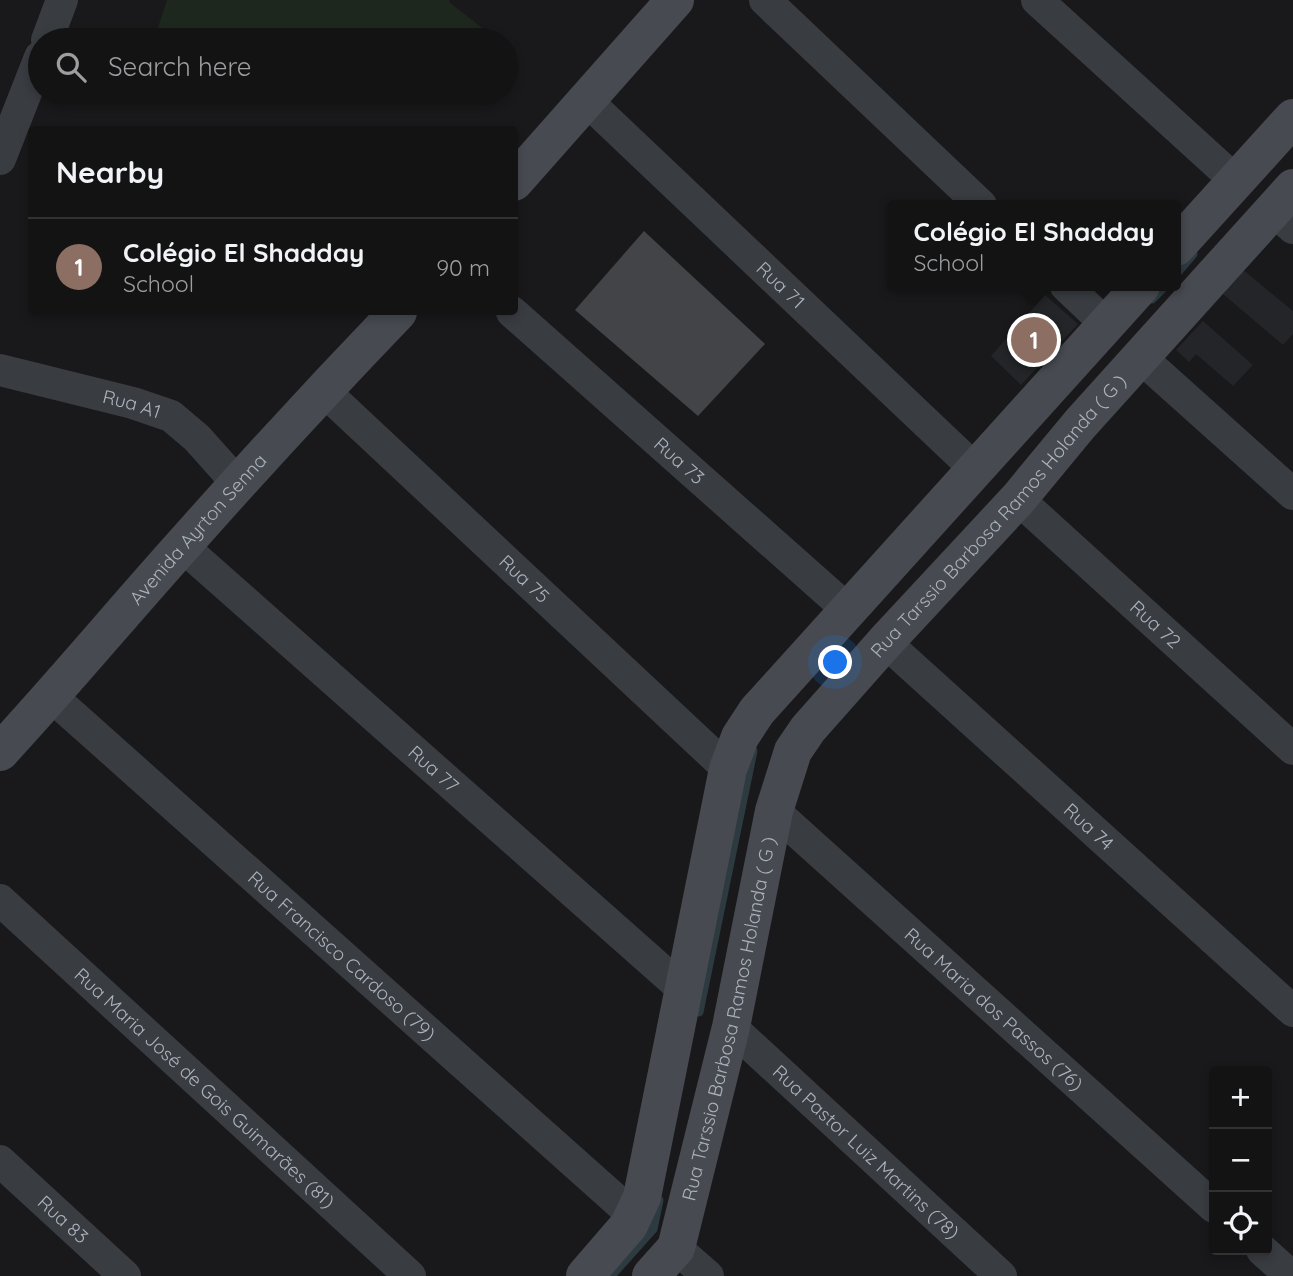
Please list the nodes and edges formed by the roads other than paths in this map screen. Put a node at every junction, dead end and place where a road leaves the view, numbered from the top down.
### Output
1 (62, 0) edge
2 (675, 0) edge
3 (765, 0) edge
4 (1037, 0) edge
5 (52, 28) edge
6 (28, 98) edge
7 (585, 99) junction
8 (1293, 118) edge
9 (14, 145) edge
10 (518, 176) edge
11 (1236, 181) junction
12 (976, 200) edge
13 (1286, 208) edge
14 (1181, 242) edge
15 (1071, 291) edge
16 (1136, 291) edge
17 (395, 315) edge
18 (515, 315) edge
19 (1106, 324) junction
20 (1140, 357) junction
21 (0, 370) edge
22 (323, 390) junction
23 (1044, 393) junction
24 (1080, 425) junction
25 (975, 469) junction
26 (238, 484) junction
27 (1293, 494) edge
28 (1018, 499) junction
29 (181, 546) junction
30 (848, 610) junction
31 (885, 642) junction
32 (51, 696) junction
33 (1293, 749) edge
34 (0, 752) edge
35 (728, 769) junction
36 (774, 811) junction
37 (0, 900) edge
38 (685, 990) junction
39 (1293, 1011) edge
40 (731, 1027) junction
41 (0, 1161) edge
42 (1209, 1202) edge
43 (634, 1216) junction
44 (676, 1248) junction
45 (1268, 1255) edge
46 (125, 1276) edge
47 (411, 1276) edge
48 (585, 1276) edge
49 (651, 1276) edge
50 (708, 1276) edge
51 (1001, 1276) edge
52 (1291, 1276) edge

1 - 5 street
2 - 7 street
3 - 12 street
4 - 11 street
6 - 9 street
7 - 10 street
7 - 25 street, Rua 71
8 - 11 street
11 - 14 street
13 - 20 street, Rua Tarssio Barbosa Ramos Holanda ( G )
15 - 19 street
16 - 19 street
17 - 22 street, Avenida Ayrton Senna
18 - 30 street, Rua 73
19 - 23 street
20 - 24 street, Rua Tarssio Barbosa Ramos Holanda ( G )
20 - 27 street
21 - 26 street, Rua A1
22 - 26 street, Avenida Ayrton Senna
22 - 35 street, Rua 75
23 - 24 street
23 - 25 street
24 - 28 street, Rua Tarssio Barbosa Ramos Holanda ( G )
25 - 30 street
26 - 29 street, Avenida Ayrton Senna
28 - 31 street, Rua Tarssio Barbosa Ramos Holanda ( G )
28 - 33 street, Rua 72
29 - 32 street, Avenida Ayrton Senna
29 - 38 street, Rua 77
30 - 35 street
31 - 36 street, Rua Tarssio Barbosa Ramos Holanda ( G )
31 - 39 street, Rua 74
32 - 34 street, Avenida Ayrton Senna
32 - 43 street, Rua Francisco Cardoso (79)
35 - 38 street
36 - 40 street, Rua Tarssio Barbosa Ramos Holanda ( G )
36 - 42 street, Rua Maria dos Passos (76)
37 - 47 street, Rua Maria José de Gois Guimarães (81)
38 - 43 street
40 - 44 street, Rua Tarssio Barbosa Ramos Holanda ( G )
40 - 51 street, Rua Pastor Luiz Martins (78)
41 - 46 street, Rua 83
43 - 48 street
44 - 49 street, Rua Tarssio Barbosa Ramos Holanda ( G )
44 - 50 street
45 - 52 street

